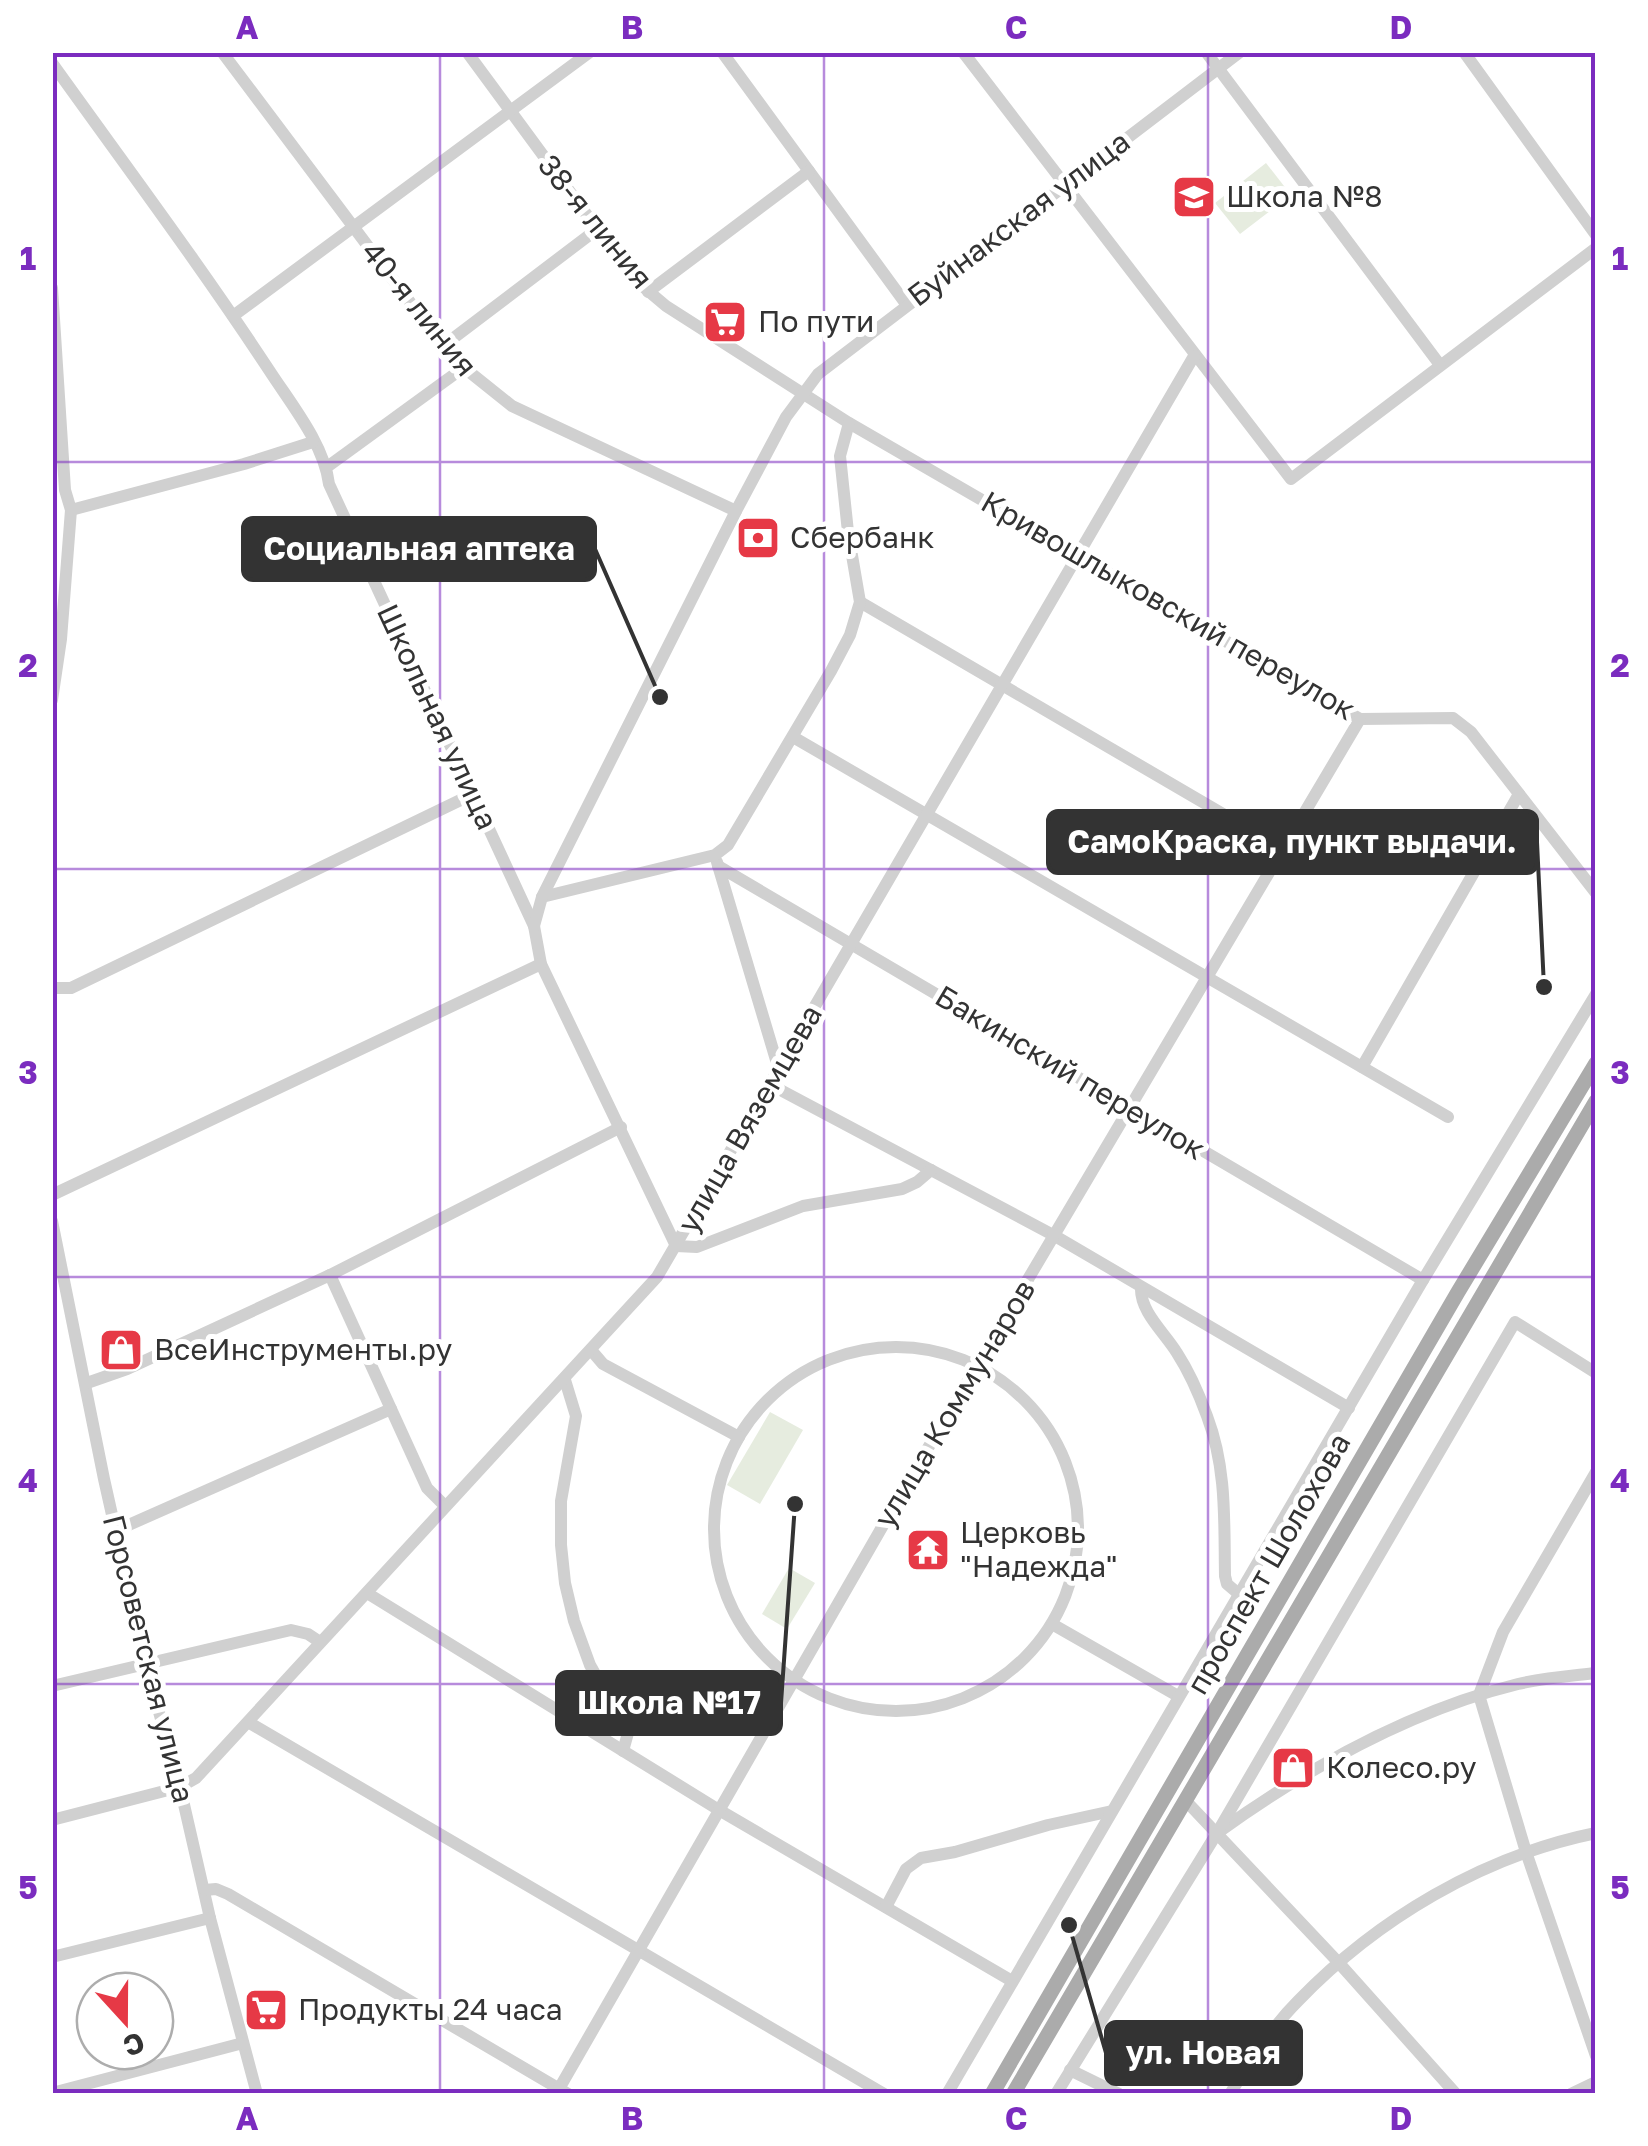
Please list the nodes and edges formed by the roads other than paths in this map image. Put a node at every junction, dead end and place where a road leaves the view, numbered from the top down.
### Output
1 (222, 52) edge
2 (466, 52) edge
3 (590, 52) edge
4 (722, 52) edge
5 (963, 52) edge
6 (1206, 52) edge
7 (1240, 52) edge
8 (1464, 52) edge
9 (52, 63) edge
10 (1218, 69) junction
11 (509, 112) junction
12 (809, 171) junction
13 (1063, 186) junction
14 (352, 226) junction
15 (596, 230) junction
16 (1596, 235) edge
17 (1596, 248) edge
18 (52, 288) edge
19 (648, 292) junction
20 (906, 304) junction
21 (233, 316) junction
22 (443, 346) junction
23 (1194, 356) junction
24 (1440, 365) junction
25 (463, 368) junction
26 (804, 394) junction
27 (849, 423) junction
28 (312, 442) junction
29 (327, 467) junction
30 (71, 510) junction
31 (736, 511) junction
32 (1077, 554) junction
33 (860, 602) junction
34 (1003, 687) junction
35 (53, 696) edge
36 (1360, 719) junction
37 (793, 737) junction
38 (473, 794) junction
39 (1519, 794) junction
40 (927, 815) junction
41 (1283, 849) junction
42 (717, 860) junction
43 (1596, 893) edge
44 (542, 897) junction
45 (534, 926) junction
46 (853, 943) junction
47 (541, 964) junction
48 (1208, 978) junction
49 (52, 988) edge
50 (1596, 994) edge
51 (1596, 1063) edge
52 (1362, 1067) junction
53 (780, 1070) junction
54 (771, 1085) junction
55 (1596, 1101) edge
56 (1130, 1110) junction
57 (1448, 1117) dead end
58 (620, 1127) junction
59 (931, 1170) junction
60 (52, 1195) edge
61 (52, 1221) edge
62 (1055, 1236) junction
63 (676, 1246) junction
64 (330, 1275) junction
65 (1422, 1280) junction
66 (1140, 1288) junction
67 (590, 1350) junction
68 (978, 1367) junction
69 (1596, 1374) edge
70 (565, 1380) junction
71 (87, 1383) junction
72 (1349, 1408) junction
73 (391, 1410) junction
74 (739, 1437) junction
75 (1596, 1472) edge
76 (444, 1506) junction
77 (115, 1532) junction
78 (366, 1593) junction
79 (1240, 1594) junction
80 (1052, 1624) junction
81 (320, 1642) junction
82 (145, 1662) junction
83 (1596, 1673) edge
84 (793, 1680) junction
85 (52, 1686) edge
86 (1480, 1695) junction
87 (1178, 1696) junction
88 (248, 1722) junction
89 (623, 1751) junction
90 (180, 1787) junction
91 (1186, 1802) junction
92 (719, 1810) junction
93 (1112, 1811) junction
94 (52, 1820) edge
95 (1217, 1833) junction
96 (1596, 1833) edge
97 (1526, 1852) junction
98 (205, 1890) junction
99 (886, 1908) junction
100 (210, 1918) junction
101 (639, 1949) junction
102 (52, 1957) edge
103 (1339, 1963) junction
104 (1012, 1982) junction
105 (244, 2044) junction
106 (1596, 2056) edge
107 (1070, 2070) junction
108 (1596, 2082) edge
109 (561, 2092) edge
110 (52, 2093) edge
111 (258, 2094) edge
112 (884, 2094) edge
113 (947, 2094) edge
114 (992, 2094) edge
115 (1013, 2094) edge
116 (1056, 2094) edge
117 (1119, 2094) edge
118 (1230, 2094) edge
119 (1456, 2094) edge
120 (1570, 2094) edge

1 - 14 street, 40-я линия
2 - 11 street, 38-я линия
3 - 11 street
4 - 12 street
5 - 13 street
6 - 10 street
7 - 10 street, Буйнакская улица
8 - 16 street
9 - 21 street, Школьная улица
10 - 13 street, Буйнакская улица
10 - 24 street
11 - 14 street
11 - 15 street, 38-я линия
12 - 19 street
12 - 20 street
13 - 20 street, Буйнакская улица
13 - 23 street
14 - 21 street
14 - 22 street, 40-я линия
15 - 19 street, 38-я линия
15 - 22 street
17 - 24 street
18 - 30 street
19 - 26 street, 38-я линия
20 - 26 street, Буйнакская улица
21 - 28 street, Школьная улица
22 - 25 street, 40-я линия
23 - 24 street
23 - 32 street, улица Вяземцева
25 - 29 street
25 - 31 street, 40-я линия
26 - 27 street, Кривошлыковский переулок
26 - 31 street, Буйнакская улица
27 - 32 street, Кривошлыковский переулок
27 - 33 street
28 - 29 street, Школьная улица
28 - 30 street
29 - 38 street, Школьная улица
30 - 35 street
31 - 44 street, Буйнакская улица
32 - 34 street, улица Вяземцева
32 - 36 street, Кривошлыковский переулок
33 - 34 street
33 - 37 street
34 - 40 street, улица Вяземцева
34 - 41 street
36 - 39 street, Кривошлыковский переулок
36 - 41 street, улица Коммунаров
37 - 40 street
37 - 42 street
38 - 45 street, Школьная улица
38 - 49 street
39 - 43 street, Кривошлыковский переулок
39 - 52 street
40 - 46 street, улица Вяземцева
40 - 48 street
41 - 48 street, улица Коммунаров
42 - 44 street
42 - 46 street, Бакинский переулок
42 - 53 street
44 - 45 street, Буйнакская улица
45 - 47 street, Школьная улица
46 - 53 street, улица Вяземцева
46 - 56 street, Бакинский переулок
47 - 58 street, Школьная улица
47 - 60 street
48 - 52 street
48 - 56 street, улица Коммунаров
50 - 65 street
51 - 114 main road, проспект Шолохова
52 - 57 street
53 - 54 street, улица Вяземцева
54 - 59 street
54 - 63 street, улица Вяземцева
55 - 91 main road, проспект Шолохова
56 - 62 street, улица Коммунаров
56 - 65 street, Бакинский переулок
58 - 63 street, Школьная улица
58 - 64 street
59 - 62 street
59 - 63 street
61 - 71 street, Горсоветская улица
62 - 66 street
62 - 68 street, улица Коммунаров
63 - 67 street, улица Вяземцева
64 - 71 street
64 - 73 street
65 - 72 street
66 - 72 street
66 - 79 street
67 - 70 street, улица Вяземцева
67 - 74 street
68 - 74 street
68 - 80 street
68 - 84 street, улица Коммунаров
69 - 95 street
70 - 76 street, улица Вяземцева
70 - 89 street
71 - 77 street, Горсоветская улица
72 - 79 street
73 - 76 street
73 - 77 street
74 - 84 street
75 - 86 street
76 - 78 street, улица Вяземцева
77 - 82 street, Горсоветская улица
78 - 81 street, улица Вяземцева
78 - 89 street
79 - 87 street
80 - 84 street
80 - 87 street
81 - 82 street
81 - 88 street, улица Вяземцева
82 - 85 street
82 - 90 street, Горсоветская улица
83 - 86 street
84 - 92 street, улица Коммунаров
86 - 95 street
86 - 97 street
87 - 93 street
88 - 90 street, улица Вяземцева
88 - 101 street
89 - 92 street
90 - 94 street
90 - 98 street, Горсоветская улица
91 - 95 street
91 - 115 main road, проспект Шолохова
92 - 99 street
92 - 101 street, улица Коммунаров
93 - 99 street
93 - 104 street
95 - 103 street
95 - 107 street
96 - 97 street
97 - 103 street
97 - 106 street
98 - 100 street, Горсоветская улица
98 - 109 street
99 - 104 street
100 - 102 street
100 - 105 street, Горсоветская улица
101 - 109 street, улица Коммунаров
101 - 112 street
103 - 118 street
103 - 119 street
104 - 113 street
105 - 110 street
105 - 111 street, Горсоветская улица
107 - 116 street
107 - 117 street
108 - 120 street

